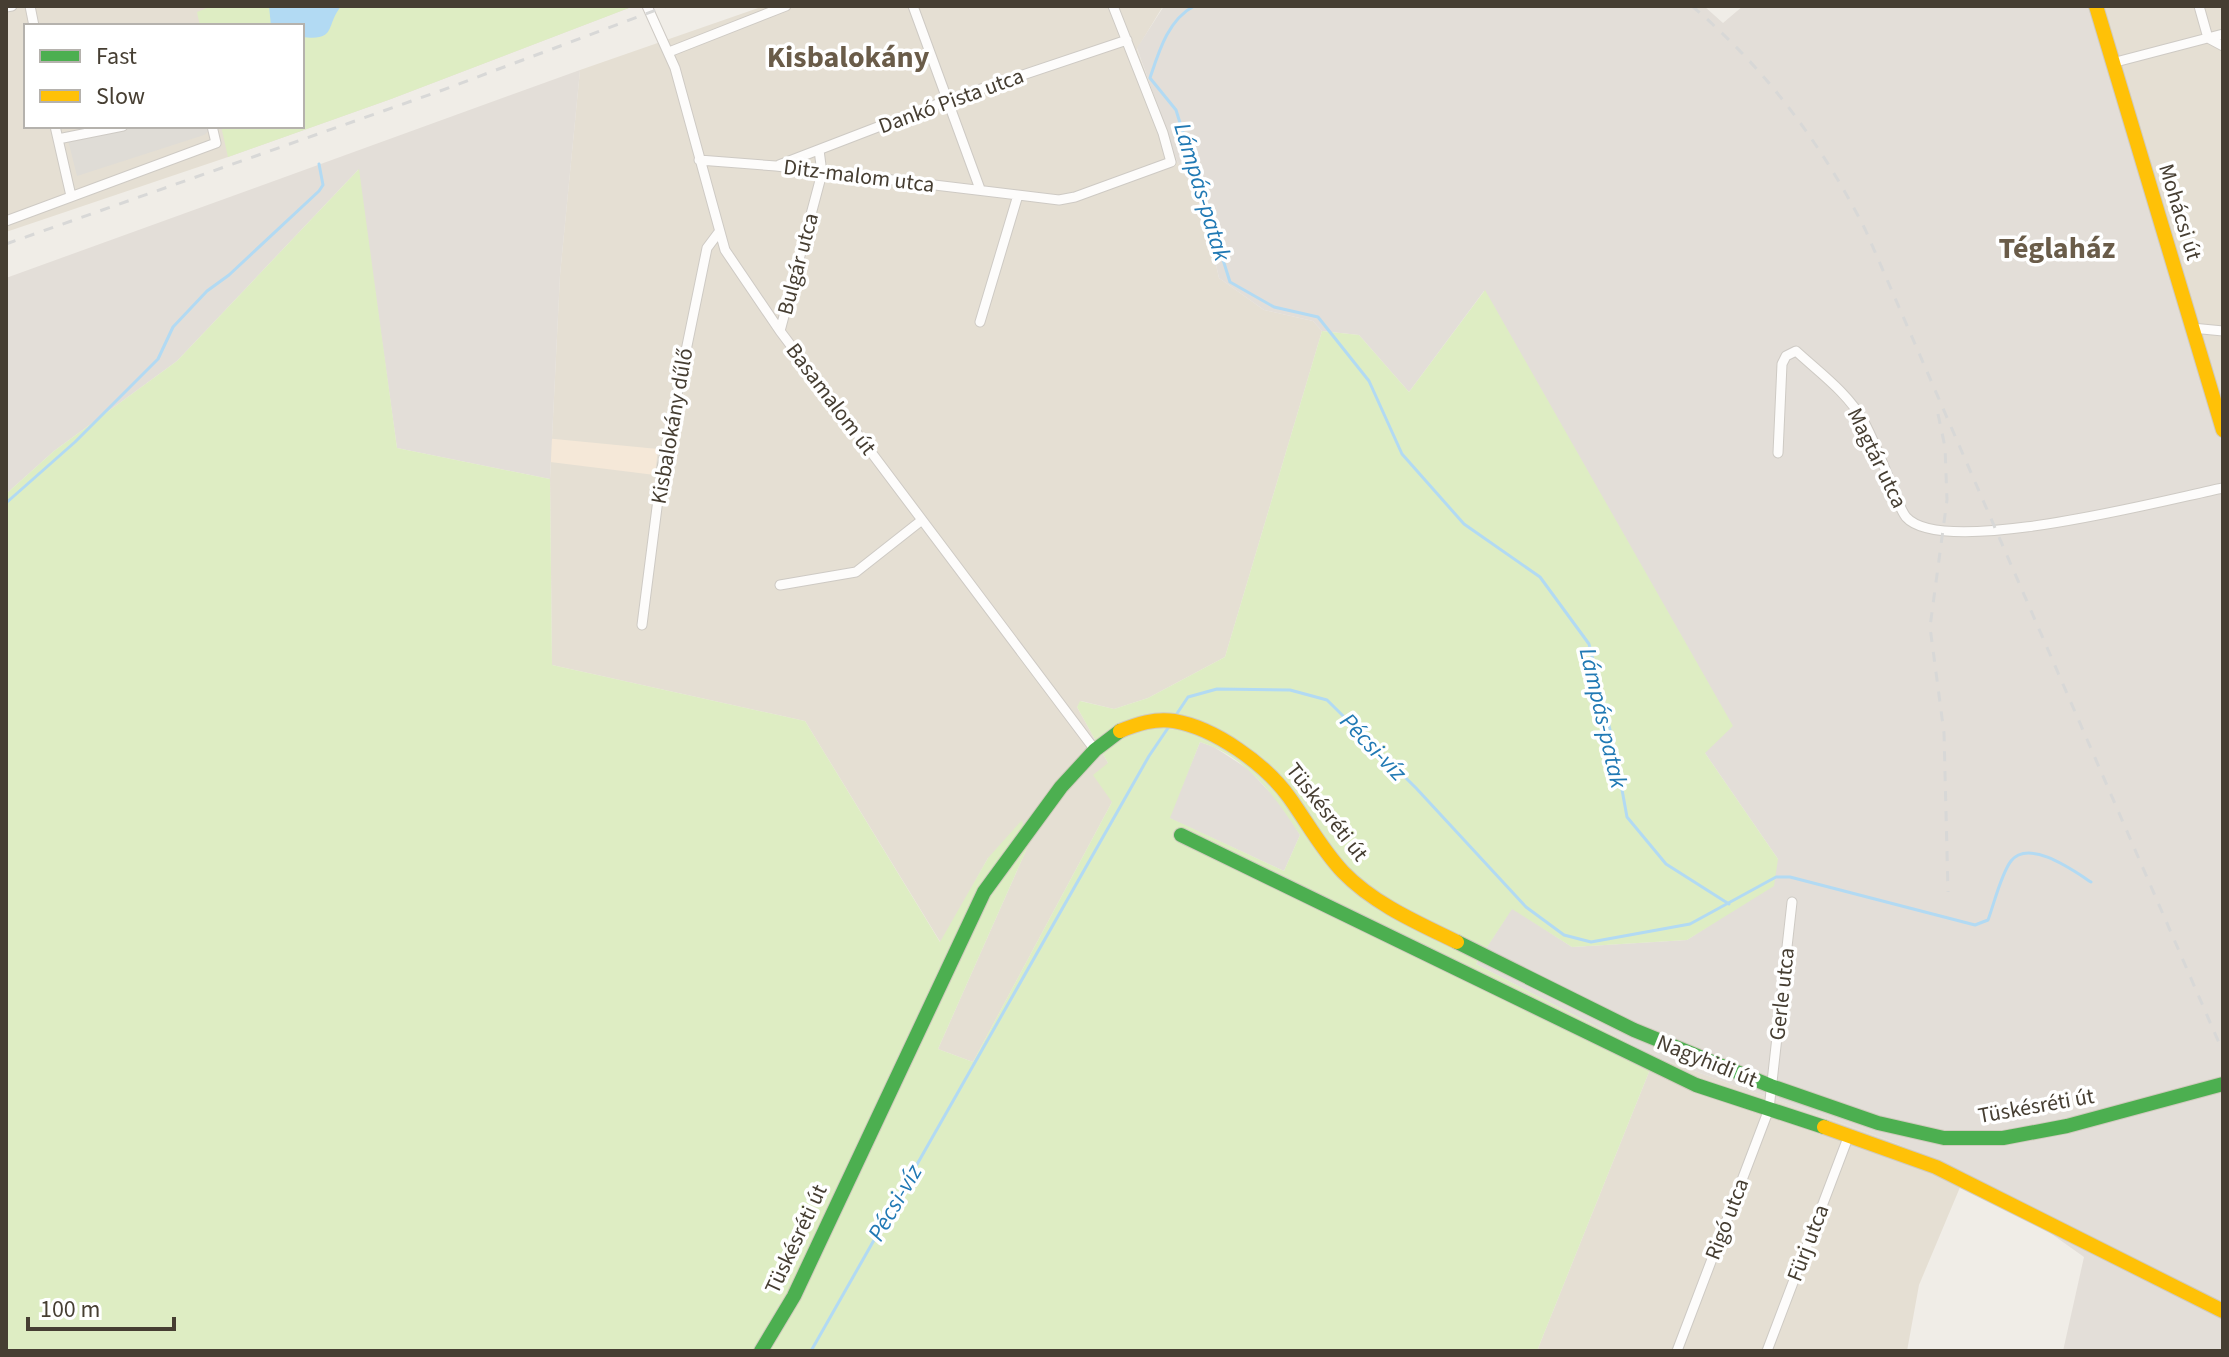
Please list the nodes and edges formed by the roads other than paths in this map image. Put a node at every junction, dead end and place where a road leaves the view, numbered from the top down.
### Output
1 (12, 6) edge
2 (647, 6) edge
3 (786, 6) edge
4 (913, 6) edge
5 (1113, 6) edge
6 (2096, 6) edge
7 (2199, 6) edge
8 (6, 7) edge
9 (2223, 34) edge
10 (2208, 38) junction
11 (1127, 40) junction
12 (2223, 46) edge
13 (669, 52) junction
14 (2112, 63) junction
15 (948, 100) junction
16 (55, 128) edge
17 (113, 128) edge
18 (212, 128) edge
19 (58, 139) junction
20 (819, 150) junction
21 (699, 160) junction
22 (776, 166) junction
23 (822, 173) junction
24 (980, 189) junction
25 (1018, 195) junction
26 (71, 196) junction
27 (6, 221) edge
28 (719, 232) junction
29 (980, 322) dead end
30 (2192, 328) junction
31 (780, 331) junction
32 (2223, 331) edge
33 (2223, 430) edge
34 (1778, 453) dead end
35 (2223, 488) edge
36 (922, 520) junction
37 (780, 585) dead end
38 (642, 625) dead end
39 (1095, 750) junction
40 (1181, 835) dead end
41 (1792, 902) dead end
42 (2223, 1084) edge
43 (1771, 1086) junction
44 (1769, 1109) junction
45 (1849, 1135) junction
46 (2223, 1311) edge
47 (761, 1351) edge
48 (1677, 1351) edge
49 (1767, 1351) edge

1 - 8 street
2 - 13 street, Basamalom út
3 - 13 street
4 - 15 street
5 - 11 street
6 - 14 street, Mohácsi út
7 - 10 street
9 - 10 street
10 - 12 street
10 - 14 street
11 - 15 street, Dankó Pista utca
11 - 25 street, Ditz-malom utca
13 - 21 street, Basamalom út
14 - 30 street, Mohácsi út
15 - 20 street, Dankó Pista utca
15 - 24 street
16 - 19 street
17 - 19 street
18 - 26 street
19 - 26 street
20 - 22 street, Dankó Pista utca
20 - 23 street, Bulgár utca
21 - 22 street, Ditz-malom utca
21 - 28 street, Basamalom út
22 - 23 street, Ditz-malom utca
23 - 24 street, Ditz-malom utca
23 - 31 street, Bulgár utca
24 - 25 street, Ditz-malom utca
25 - 29 street
26 - 27 street
28 - 31 street, Basamalom út
28 - 38 street, Kisbalokány dűlő
30 - 32 street
30 - 33 street, Mohácsi út
31 - 36 street, Basamalom út
34 - 35 street, Magtár utca
36 - 37 street
36 - 39 street, Basamalom út
39 - 43 street, Tüskésréti út
39 - 47 street, Tüskésréti út
40 - 44 street, Nagyhidi út
41 - 43 street, Gerle utca
42 - 43 street, Tüskésréti út
43 - 44 street, Rigó utca
44 - 45 street, Nagyhidi út
44 - 48 street, Rigó utca
45 - 46 street, Nagyhidi út
45 - 49 street, Fürj utca

